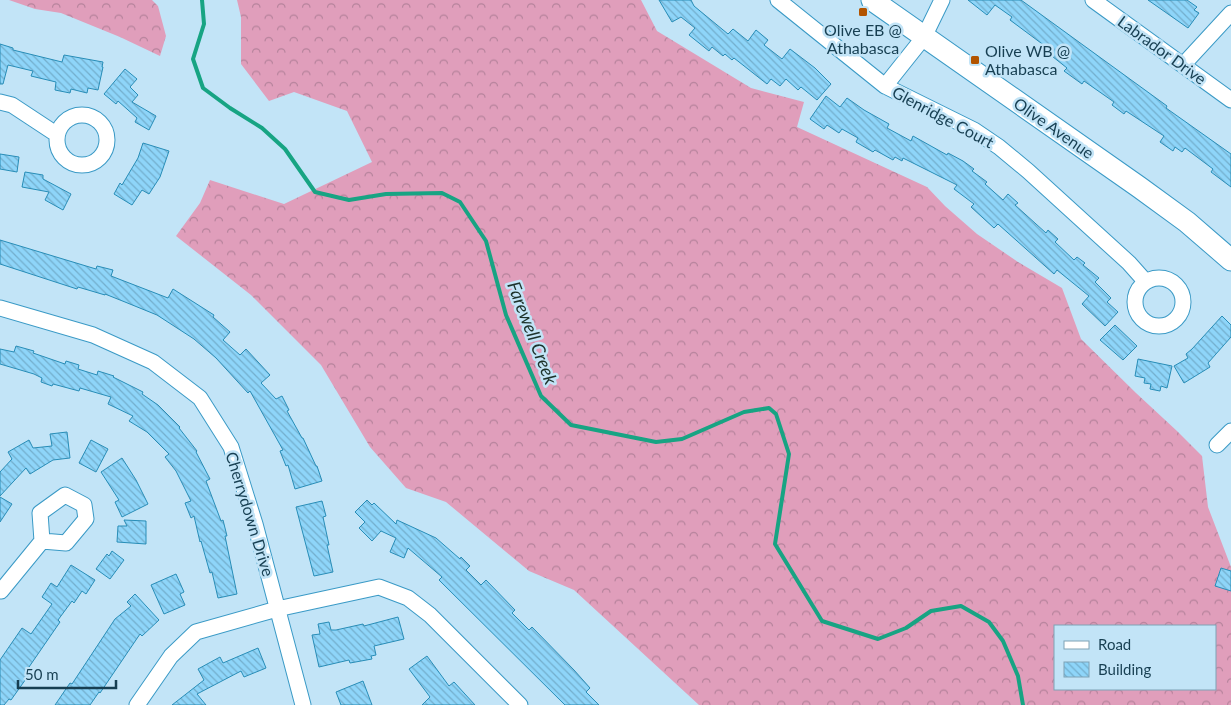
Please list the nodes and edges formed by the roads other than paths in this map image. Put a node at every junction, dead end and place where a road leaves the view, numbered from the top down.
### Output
1 (778, 0) edge
2 (872, 0) edge
3 (942, 0) edge
4 (1093, 0) edge
5 (1231, 13) edge
6 (924, 37) junction
7 (1183, 65) junction
8 (885, 86) junction
9 (1231, 100) edge
10 (0, 102) edge
11 (56, 134) dead end
12 (1231, 260) edge
13 (1145, 282) dead end
14 (0, 308) edge
15 (1231, 431) edge
16 (1217, 445) dead end
17 (42, 541) dead end
18 (0, 591) edge
19 (277, 609) junction
20 (137, 705) edge
21 (302, 705) edge
22 (520, 705) edge

1 - 8 street, Glenridge Court
2 - 6 main road, Olive Avenue
3 - 6 street
4 - 7 street, Labrador Drive
5 - 7 street
6 - 8 street
6 - 12 main road, Olive Avenue
7 - 9 street, Labrador Drive
8 - 13 street, Glenridge Court
10 - 11 street
14 - 19 street, Cherrydown Drive
15 - 16 street
17 - 18 street
19 - 20 street
19 - 21 street, Cherrydown Drive
19 - 22 street

